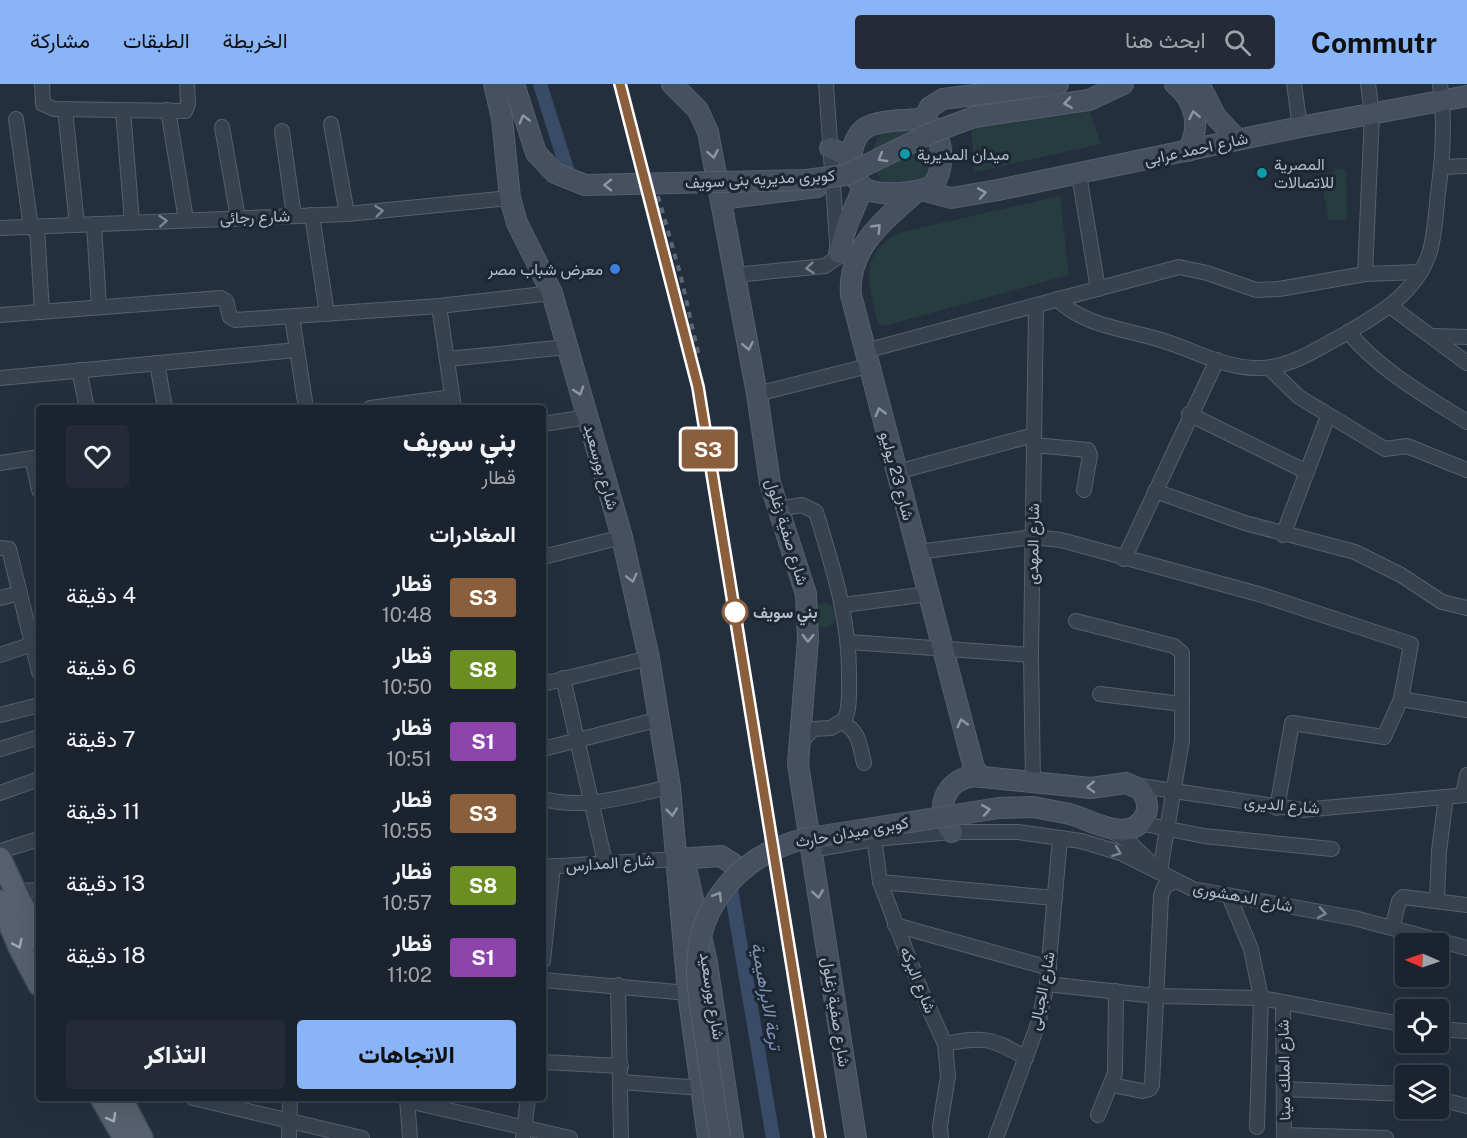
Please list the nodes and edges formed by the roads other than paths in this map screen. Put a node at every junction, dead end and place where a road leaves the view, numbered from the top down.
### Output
1 (42, 84) edge
2 (187, 84) edge
3 (494, 84) edge
4 (514, 84) edge
5 (672, 84) edge
6 (826, 84) edge
7 (1058, 84) edge
8 (1123, 84) edge
9 (1175, 84) edge
10 (1199, 84) edge
11 (1294, 84) edge
12 (1368, 84) edge
13 (943, 91) edge
14 (1441, 92) edge
15 (691, 93) edge
16 (1467, 96) edge
17 (65, 109) junction
18 (123, 110) junction
19 (168, 110) junction
20 (1372, 114) junction
21 (16, 119) dead end
22 (923, 120) junction
23 (331, 124) dead end
24 (222, 127) dead end
25 (1300, 127) junction
26 (282, 131) dead end
27 (1238, 140) junction
28 (830, 148) junction
29 (1188, 151) junction
30 (1467, 166) edge
31 (1441, 167) junction
32 (857, 174) junction
33 (1079, 175) junction
34 (833, 179) junction
35 (720, 192) junction
36 (920, 192) junction
37 (510, 198) junction
38 (951, 198) junction
39 (347, 214) junction
40 (312, 215) junction
41 (294, 216) junction
42 (238, 218) junction
43 (186, 220) junction
44 (132, 222) junction
45 (94, 224) junction
46 (78, 225) junction
47 (34, 227) junction
48 (0, 228) edge
49 (839, 253) junction
50 (1419, 272) junction
51 (1365, 274) junction
52 (735, 275) junction
53 (1098, 289) junction
54 (552, 293) junction
55 (1057, 299) junction
56 (439, 306) junction
57 (1390, 306) junction
58 (1036, 307) junction
59 (99, 308) junction
60 (42, 312) junction
61 (327, 314) junction
62 (0, 315) edge
63 (292, 317) junction
64 (1348, 332) junction
65 (1431, 335) junction
66 (1467, 337) edge
67 (567, 347) junction
68 (297, 351) junction
69 (447, 359) junction
70 (867, 359) junction
71 (1217, 360) junction
72 (157, 363) junction
73 (1467, 365) edge
74 (1269, 368) junction
75 (79, 369) junction
76 (0, 378) edge
77 (757, 394) junction
78 (453, 402) edge
79 (86, 405) edge
80 (164, 405) edge
81 (306, 405) edge
82 (412, 405) edge
83 (1190, 414) junction
84 (1328, 416) junction
85 (587, 417) junction
86 (1467, 422) edge
87 (546, 424) edge
88 (1034, 440) junction
89 (36, 457) edge
90 (0, 463) edge
91 (1467, 470) edge
92 (897, 472) junction
93 (1307, 472) junction
94 (1084, 490) dead end
95 (1155, 491) junction
96 (777, 509) junction
97 (1283, 535) junction
98 (622, 537) junction
99 (1033, 537) junction
100 (0, 548) edge
101 (918, 552) junction
102 (546, 556) edge
103 (1124, 559) junction
104 (20, 593) junction
105 (928, 594) junction
106 (0, 598) edge
107 (843, 605) junction
108 (1467, 608) edge
109 (1076, 621) dead end
110 (849, 642) junction
111 (33, 644) junction
112 (943, 650) junction
113 (0, 655) edge
114 (1031, 655) junction
115 (36, 658) edge
116 (649, 658) junction
117 (563, 678) junction
118 (546, 683) edge
119 (1100, 694) dead end
120 (1401, 699) junction
121 (1182, 704) junction
122 (36, 706) edge
123 (1467, 710) edge
124 (0, 716) edge
125 (660, 719) junction
126 (842, 723) junction
127 (36, 737) edge
128 (578, 741) junction
129 (546, 748) edge
130 (0, 749) edge
131 (797, 749) junction
132 (864, 763) dead end
133 (1467, 775) edge
134 (981, 777) junction
135 (36, 780) edge
136 (1033, 782) junction
137 (1134, 785) junction
138 (670, 787) junction
139 (1175, 792) junction
140 (0, 793) edge
141 (1465, 795) edge
142 (1446, 797) junction
143 (546, 800) edge
144 (591, 803) junction
145 (1277, 808) junction
146 (942, 810) junction
147 (872, 822) junction
148 (1139, 823) junction
149 (1109, 829) junction
150 (1168, 830) junction
151 (952, 832) junction
152 (1060, 838) junction
153 (874, 839) junction
154 (36, 840) edge
155 (810, 842) junction
156 (1332, 849) dead end
157 (0, 851) edge
158 (0, 858) edge
159 (685, 858) junction
160 (605, 862) junction
161 (548, 866) edge
162 (741, 870) dead end
163 (1160, 872) junction
164 (1175, 881) junction
165 (880, 882) junction
166 (36, 891) edge
167 (1229, 896) junction
168 (1055, 898) junction
169 (4, 901) edge
170 (1437, 901) junction
171 (546, 904) edge
172 (1467, 905) edge
173 (895, 925) junction
174 (1392, 928) junction
175 (36, 938) edge
176 (1467, 948) edge
177 (1049, 968) junction
178 (36, 979) edge
179 (546, 980) edge
180 (1047, 984) junction
181 (618, 985) junction
182 (1116, 992) junction
183 (688, 993) junction
184 (1155, 996) junction
185 (1261, 998) junction
186 (1283, 1003) junction
187 (1395, 1023) edge
188 (1449, 1030) edge
189 (1467, 1032) edge
190 (945, 1044) junction
191 (1026, 1058) junction
192 (546, 1062) edge
193 (621, 1066) junction
194 (621, 1082) junction
195 (1112, 1085) junction
196 (702, 1088) junction
197 (1284, 1089) junction
198 (1395, 1094) edge
199 (103, 1101) edge
200 (123, 1101) edge
201 (206, 1101) edge
202 (290, 1101) edge
203 (408, 1101) edge
204 (412, 1101) edge
205 (528, 1101) edge
206 (1449, 1102) edge
207 (1467, 1106) edge
208 (1098, 1115) dead end
209 (292, 1121) junction
210 (1257, 1127) dead end
211 (524, 1133) edge
212 (1284, 1136) edge
213 (124, 1138) edge
214 (142, 1138) edge
215 (289, 1138) edge
216 (362, 1138) edge
217 (410, 1138) edge
218 (570, 1138) edge
219 (621, 1138) edge
220 (708, 1138) edge
221 (720, 1138) edge
222 (734, 1138) edge
223 (856, 1138) edge
224 (941, 1138) edge
225 (996, 1138) edge
226 (1386, 1138) edge

1 - 17 street
2 - 19 street
3 - 37 main road, شارع بورسعيد
8 -> 4 main road, كوبرى مديريه بنى سويف, bridge
5 - 15 main road, شارع صفية زغلول
6 - 28 street
7 - 13 main road
29 -> 9 main road
10 - 27 main road
11 - 25 street
12 - 20 street
13 - 22 main road
13 - 38 main road
14 - 16 main road, شارع احمد عرابى
14 - 20 main road, شارع احمد عرابى
14 - 31 street
15 -> 35 main road, شارع صفية زغلول
17 - 18 street
17 - 46 street
18 - 19 street
18 - 44 street
19 - 43 street
20 - 25 main road, شارع احمد عرابى
20 - 51 street
21 - 47 street
22 - 32 main road
22 - 36 main road
23 - 39 street
24 - 42 street
25 - 27 main road, شارع احمد عرابى
26 - 41 street
27 - 29 main road, شارع احمد عرابى
28 - 32 main road
28 - 34 street
29 - 33 main road, شارع احمد عرابى
30 - 31 street
31 - 50 street
32 - 34 main road
32 - 36 main road
32 - 49 main road
38 -> 33 main road, شارع احمد عرابى
33 - 53 street
34 - 35 main road
34 - 49 street
35 - 52 main road, شارع صفية زغلول
36 - 38 main road, شارع احمد عرابى
70 -> 36 main road, شارع 23 يوليو
39 -> 37 street, شارع رجائى
37 - 54 main road, شارع بورسعيد
39 - 40 street, شارع رجائى
40 - 41 street, شارع رجائى
40 - 61 street
41 - 42 street, شارع رجائى
42 - 43 street, شارع رجائى
44 -> 43 street, شارع رجائى
44 - 45 street, شارع رجائى
45 - 46 street, شارع رجائى
45 - 59 street
46 - 47 street, شارع رجائى
47 - 48 street, شارع رجائى
47 - 60 street
49 -> 52 street
50 - 51 street
50 - 57 street
51 - 53 street
52 -> 77 main road, شارع صفية زغلول
53 - 55 street
54 - 56 street
54 - 67 main road, شارع بورسعيد
55 - 58 street
55 - 71 street
56 - 61 street
56 - 69 street
57 - 64 street
57 - 65 street
58 - 70 street
58 - 88 street, شارع المهدى
59 - 60 street
59 - 63 street
60 - 62 street
61 - 63 street
63 - 68 street
64 - 74 street
64 - 86 street
65 - 66 street
65 - 73 street
67 - 69 street
67 -> 85 main road, شارع بورسعيد
68 - 72 street
68 - 81 street
69 - 78 street
70 - 77 street
92 -> 70 main road, شارع 23 يوليو
71 - 74 street
71 - 83 street
72 - 75 street
72 - 80 street
74 - 84 street
75 - 76 street
75 - 79 street
77 - 96 main road, شارع صفية زغلول
78 - 82 street
83 - 93 street
83 - 95 street
84 - 91 street
84 - 93 street
85 - 87 street
85 - 98 main road, شارع بورسعيد
88 - 92 street
88 - 94 street
88 - 99 street, شارع المهدى
89 - 90 street
92 - 101 main road, شارع 23 يوليو
93 - 97 street
95 - 97 street
95 - 103 street
96 - 107 street
96 -> 131 main road, شارع صفية زغلول
97 - 108 street
98 - 102 street
98 -> 116 main road, شارع بورسعيد
99 - 101 street
99 - 103 street
99 - 114 street, شارع المهدى
100 - 104 street
101 - 105 main road, شارع 23 يوليو
103 - 120 street
104 - 106 street
104 - 111 street
105 - 107 street
105 - 112 main road, شارع 23 يوليو
107 - 110 street
109 - 121 street
110 - 112 street
110 - 126 street
111 - 113 street
111 - 115 street
112 - 114 street
134 -> 112 main road, شارع 23 يوليو
114 - 136 street, شارع المهدى
116 - 117 street
116 - 125 main road, شارع بورسعيد
117 - 118 street
117 - 128 street
119 - 121 street
120 - 123 street
120 - 145 street
121 - 139 street
122 - 124 street
125 - 128 street
125 - 138 main road, شارع بورسعيد
126 - 131 street
126 - 132 street
127 - 130 street
128 - 129 street
128 - 144 street
131 - 155 main road, شارع صفية زغلول
133 - 141 street
134 - 136 main road, شارع الديرى
134 - 146 main road, شارع الديرى
135 - 140 street
137 -> 136 main road, شارع الديرى
137 - 139 street, شارع الديرى
137 - 148 main road
138 - 144 street
138 -> 159 main road, شارع بورسعيد
139 - 145 street, شارع الديرى
139 - 150 street
141 - 142 street, شارع الديرى
142 - 145 street, شارع الديرى
142 - 170 street
143 - 144 street
144 - 160 street
146 - 147 street
146 - 151 main road
147 - 153 street, شارع البركه
147 - 155 street
148 - 149 main road
148 - 150 street
149 - 163 street, كوبرى ميدان حارث
221 -> 149 main road, كوبرى ميدان حارث, bridge
150 - 156 street
150 - 163 street
151 - 152 street, شارع الدهشورى
151 - 153 street, شارع الدهشورى
152 -> 163 street, شارع الدهشورى
152 - 168 street, شارع الجبالى
153 - 155 street, شارع الدهشورى
153 - 165 street, شارع البركه
154 - 157 street
155 -> 223 main road, شارع صفية زغلول
158 - 169 main road
159 - 160 street, شارع المدارس
159 - 162 main road
159 - 183 main road, شارع بورسعيد
159 - 222 main road, شارع بورسعيد
160 - 161 street, شارع المدارس
161 - 171 street
163 - 164 street, شارع الدهشورى
164 - 167 street, شارع الدهشورى
164 - 184 street
165 - 168 street
165 - 173 street, شارع البركه
166 - 169 street
167 -> 174 street, شارع الدهشورى
167 - 185 street
168 - 177 street, شارع الجبالى
169 - 175 main road
169 -> 178 main road
170 - 172 street
170 - 174 street
173 - 177 street
173 - 190 street, شارع البركه
174 - 176 street, شارع الدهشورى
177 - 180 street, شارع الجبالى
179 - 181 street
180 - 182 street
180 - 191 street, شارع الجبالى
181 - 183 street
181 - 193 street
182 - 184 street
182 - 195 street
183 - 196 main road, شارع بورسعيد
184 - 185 street
184 - 195 street
185 - 186 street
185 - 210 street
186 - 187 street
186 - 197 street, شارع الملك مينا
188 - 189 street
190 - 191 street
190 - 224 street, شارع البركه
191 - 225 street, شارع الجبالى
192 - 193 street
193 - 194 street
194 - 196 street
194 - 219 street
195 - 208 street
196 - 220 main road, شارع بورسعيد
197 - 198 street
197 - 212 street, شارع الملك مينا
199 -> 213 main road
200 - 214 main road
201 - 209 street
202 - 209 street
203 - 217 street
204 - 211 street
205 - 211 street
206 - 207 street
209 - 215 street
209 - 216 street
211 - 218 street
212 - 226 street

